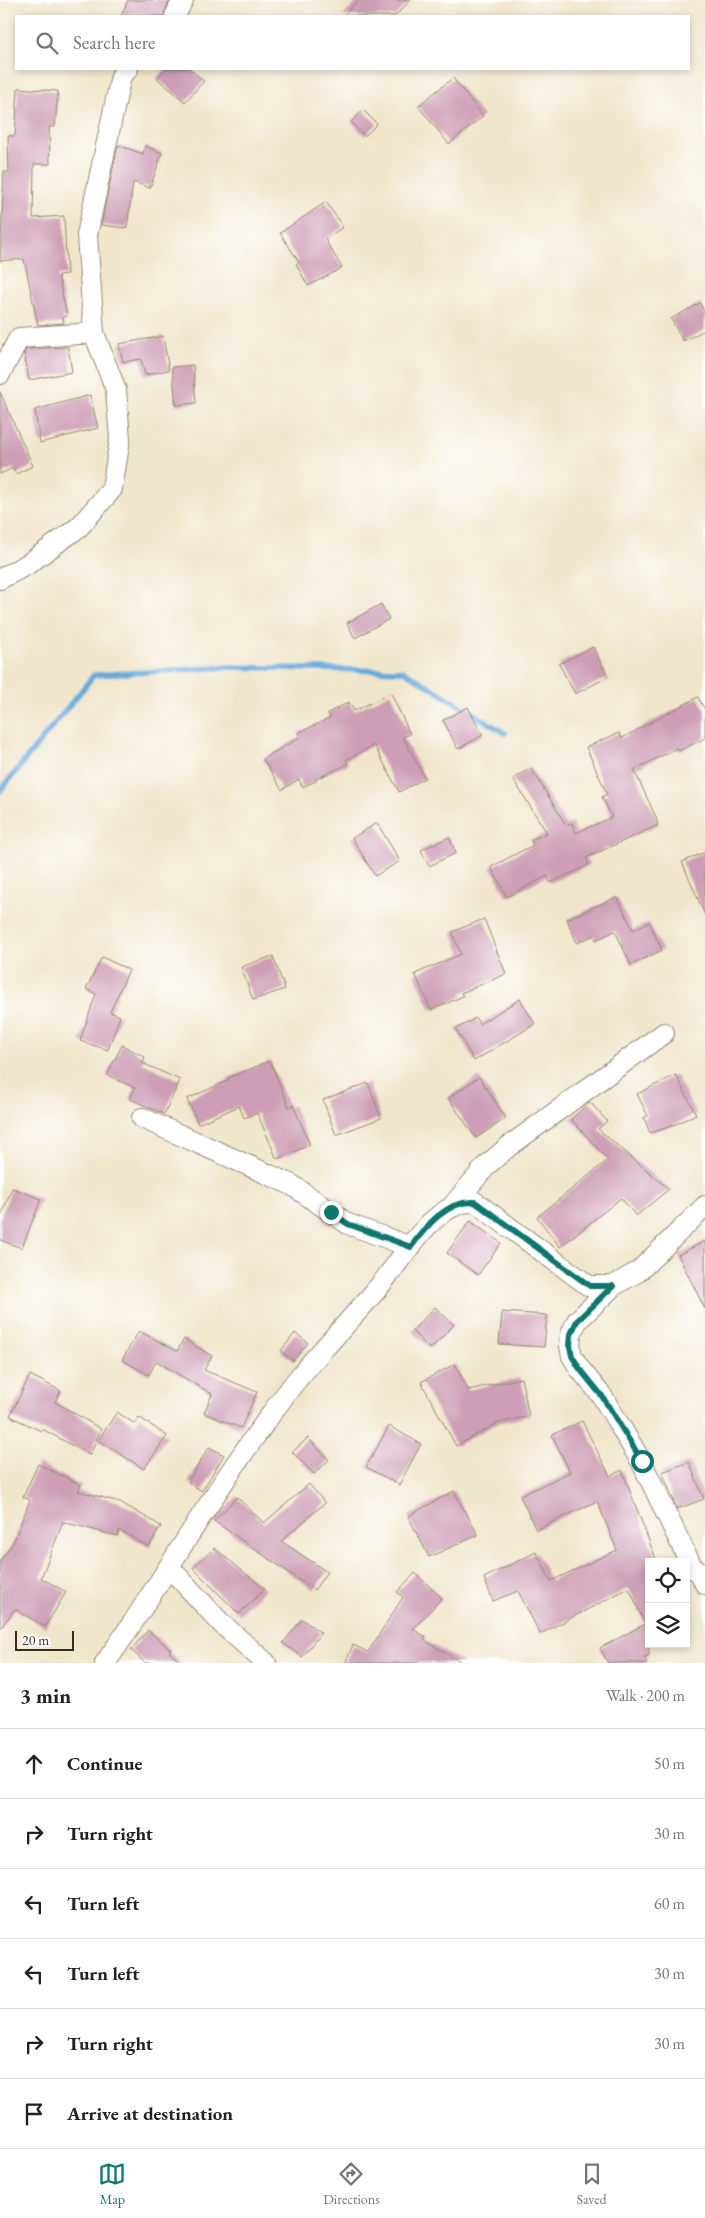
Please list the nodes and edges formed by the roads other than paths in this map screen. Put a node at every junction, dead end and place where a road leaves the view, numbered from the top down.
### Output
1 (183, 0) edge
2 (176, 15) edge
3 (127, 70) edge
4 (94, 333) junction
5 (0, 374) edge
6 (0, 579) edge
7 (664, 1033) dead end
8 (142, 1118) dead end
9 (454, 1204) junction
10 (705, 1206) edge
11 (411, 1247) junction
12 (613, 1286) junction
13 (170, 1568) junction
14 (695, 1575) edge
15 (105, 1663) edge
16 (266, 1663) edge

1 - 2 street
3 - 4 street
4 - 5 street
4 - 6 street
7 - 9 street
8 - 11 street
9 - 11 street
9 - 12 street
10 - 12 street
11 - 13 street
12 - 14 street
13 - 15 street
13 - 16 street

